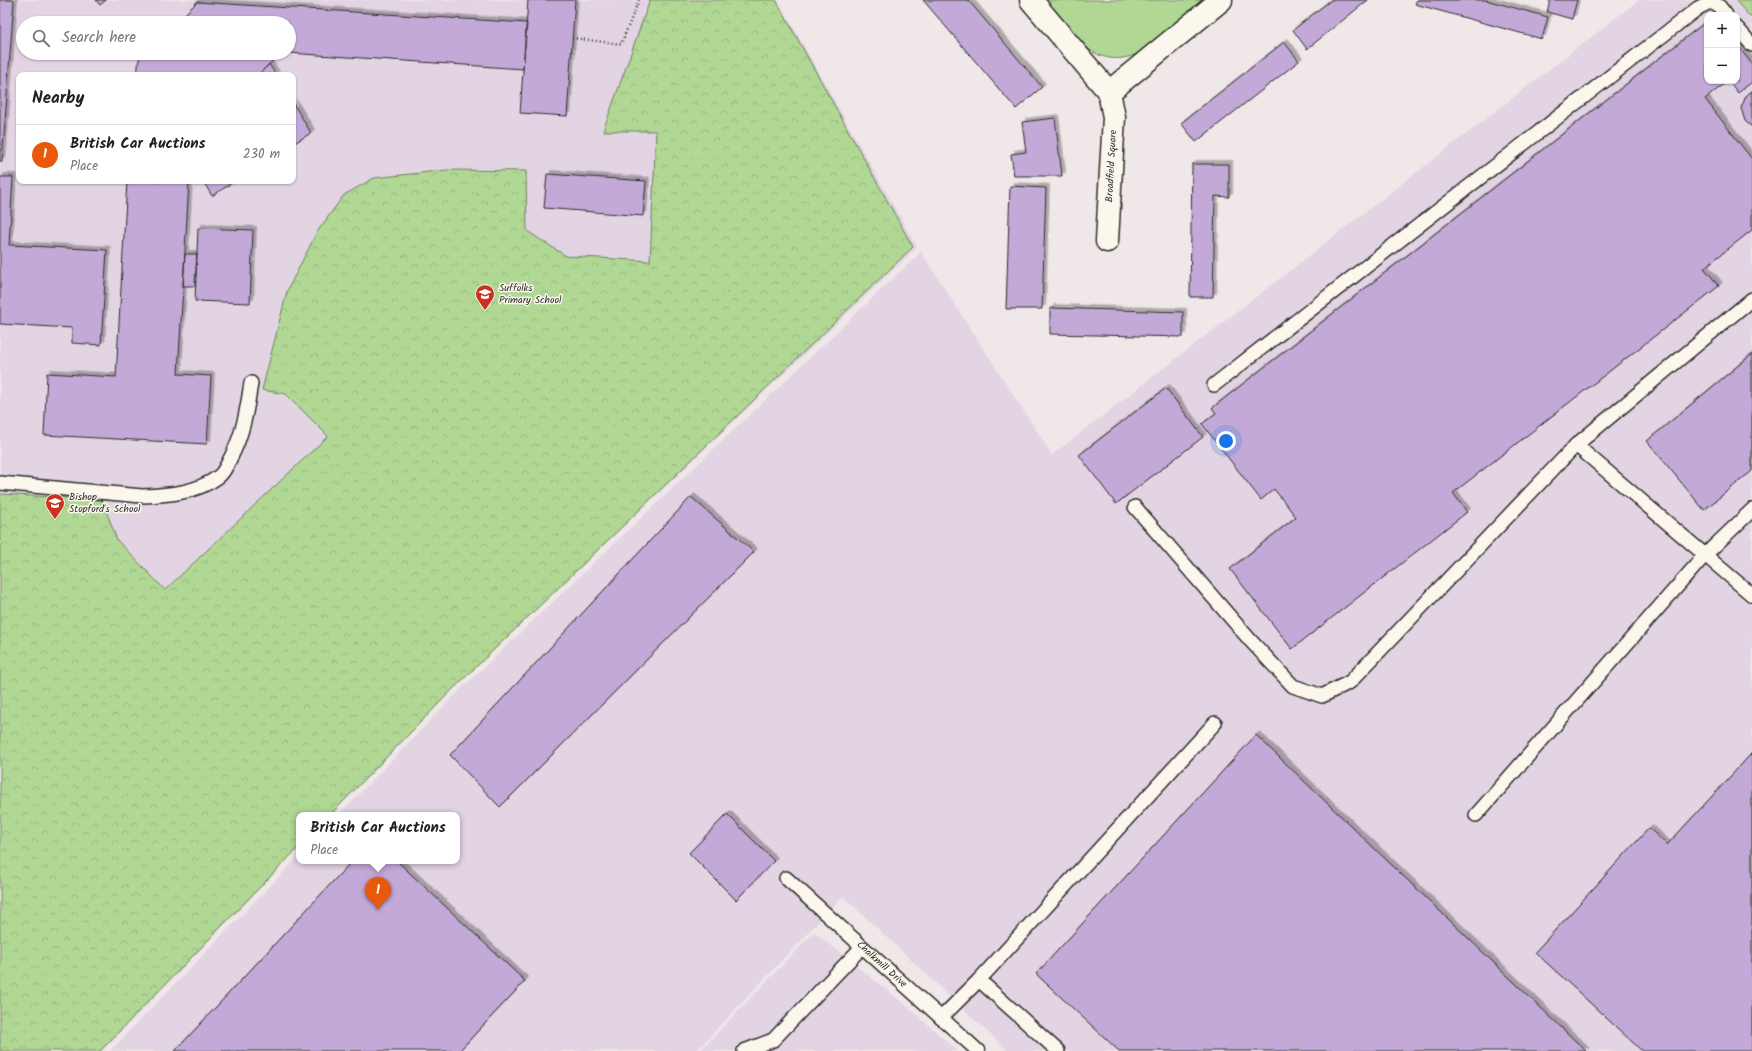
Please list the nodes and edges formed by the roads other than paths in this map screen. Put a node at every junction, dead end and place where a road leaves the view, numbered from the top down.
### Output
1 (1032, 0) edge
2 (1222, 0) edge
3 (1723, 12) edge
4 (1740, 31) edge
5 (1752, 45) edge
6 (1109, 92) junction
7 (1106, 241) dead end
8 (1752, 299) edge
9 (251, 383) dead end
10 (1214, 385) dead end
11 (1576, 446) junction
12 (0, 483) edge
13 (1136, 507) dead end
14 (1752, 510) edge
15 (1705, 555) junction
16 (1752, 595) edge
17 (1215, 723) dead end
18 (1476, 815) dead end
19 (786, 878) dead end
20 (862, 947) junction
21 (979, 980) junction
22 (941, 1018) junction
23 (744, 1051) edge
24 (978, 1051) edge
25 (1058, 1051) edge

1 - 6 street, Broadfield Square
2 - 6 street
3 - 10 lane
4 - 5 lane
6 - 7 street, Broadfield Square
8 - 11 lane
9 - 12 lane
11 - 13 lane
11 - 15 lane
14 - 15 lane
15 - 16 lane
15 - 18 lane
17 - 21 lane
19 - 20 lane, Chalkmill Drive
20 - 22 lane, Chalkmill Drive
20 - 23 lane
21 - 22 lane
21 - 25 lane
22 - 24 lane, Chalkmill Drive

